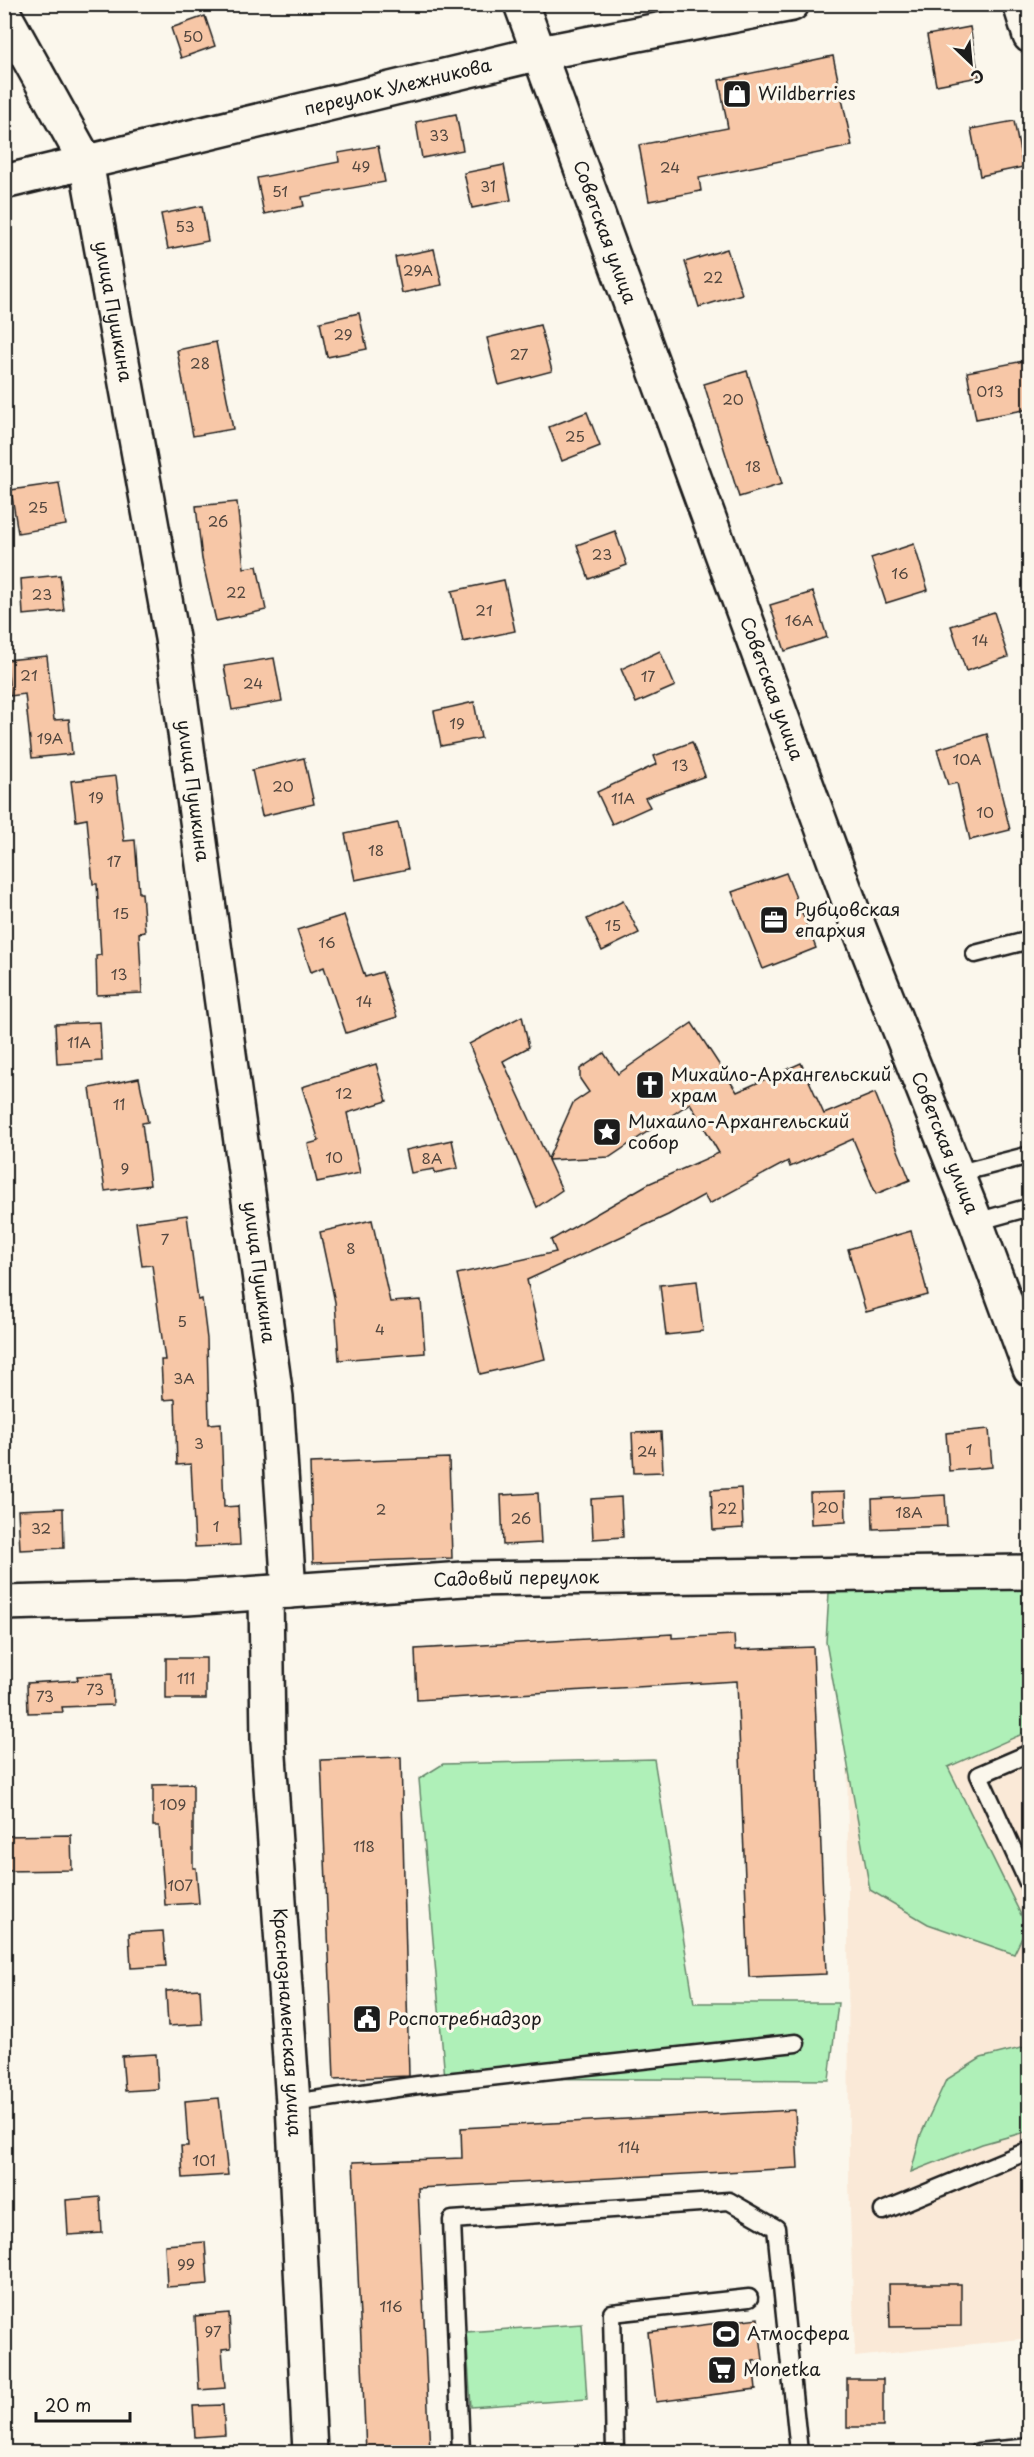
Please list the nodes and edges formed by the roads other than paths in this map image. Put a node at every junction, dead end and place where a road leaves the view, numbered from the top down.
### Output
1 (521, 4) edge
2 (792, 4) edge
3 (1020, 4) edge
4 (4, 14) edge
5 (1029, 36) edge
6 (540, 53) junction
7 (86, 162) junction
8 (4, 182) edge
9 (1029, 940) edge
10 (975, 954) dead end
11 (1029, 1155) edge
12 (955, 1174) junction
13 (1029, 1207) edge
14 (976, 1222) junction
15 (1029, 1369) edge
16 (1029, 1572) edge
17 (278, 1592) junction
18 (4, 1603) edge
19 (1029, 1753) edge
20 (1029, 1887) edge
21 (796, 2043) dead end
22 (293, 2103) junction
23 (1029, 2150) edge
24 (883, 2211) dead end
25 (749, 2298) dead end
26 (1029, 2447) edge
27 (310, 2452) edge
28 (461, 2452) edge
29 (615, 2452) edge
30 (799, 2452) edge
31 (978, 2452) edge

1 - 6 street, Советская улица
2 - 6 street, переулок Улежникова
3 - 5 street
4 - 7 street, улица Пушкина
6 - 7 street, переулок Улежникова
6 - 12 street, Советская улица
7 - 8 street, переулок Улежникова
7 - 17 street, улица Пушкина
9 - 10 lane
11 - 12 lane
12 - 14 street, Советская улица
13 - 14 lane
14 - 15 street, Советская улица
16 - 17 street, Садовый переулок
17 - 18 street, Садовый переулок
17 - 22 street, Краснознаменская улица
19 - 20 lane
21 - 22 lane
22 - 27 street, Краснознаменская улица
23 - 24 lane
25 - 29 lane
26 - 31 lane
28 - 30 lane

